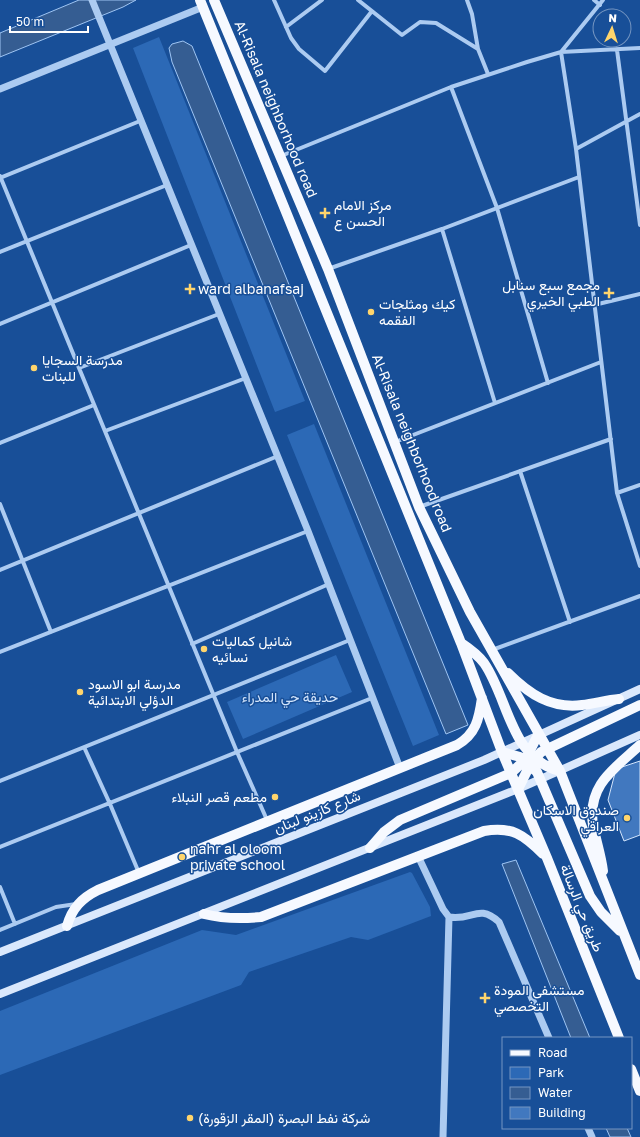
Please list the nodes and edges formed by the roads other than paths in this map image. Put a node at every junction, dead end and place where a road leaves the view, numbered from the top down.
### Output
1 (92, 0) edge
2 (214, 0) edge
3 (274, 0) edge
4 (322, 0) edge
5 (466, 0) edge
6 (594, 0) edge
7 (603, 0) edge
8 (361, 1) edge
9 (202, 3) edge
10 (600, 5) junction
11 (372, 11) junction
12 (286, 27) junction
13 (111, 44) junction
14 (640, 48) edge
15 (478, 49) junction
16 (617, 50) junction
17 (561, 52) junction
18 (488, 74) junction
19 (451, 87) junction
20 (0, 89) edge
21 (640, 114) edge
22 (140, 120) junction
23 (626, 122) junction
24 (576, 149) junction
25 (280, 156) junction
26 (0, 177) edge
27 (579, 177) junction
28 (166, 185) junction
29 (497, 208) junction
30 (640, 225) edge
31 (442, 229) junction
32 (27, 241) junction
33 (191, 245) junction
34 (0, 252) edge
35 (328, 269) junction
36 (640, 294) edge
37 (52, 302) junction
38 (594, 305) junction
39 (220, 314) junction
40 (0, 324) edge
41 (601, 362) junction
42 (79, 368) junction
43 (246, 378) junction
44 (548, 383) junction
45 (495, 403) junction
46 (94, 405) junction
47 (105, 431) junction
48 (611, 439) junction
49 (395, 442) junction
50 (0, 443) edge
51 (278, 456) junction
52 (520, 471) junction
53 (640, 485) edge
54 (617, 493) junction
55 (0, 504) edge
56 (419, 507) junction
57 (139, 513) junction
58 (308, 531) junction
59 (23, 561) junction
60 (640, 566) edge
61 (0, 570) edge
62 (329, 584) junction
63 (168, 586) junction
64 (640, 596) edge
65 (570, 622) junction
66 (51, 632) junction
67 (350, 640) junction
68 (461, 643) junction
69 (192, 644) junction
70 (492, 650) junction
71 (0, 652) edge
72 (499, 664) junction
73 (640, 689) edge
74 (214, 696) junction
75 (482, 696) junction
76 (372, 698) junction
77 (619, 699) junction
78 (640, 704) edge
79 (538, 735) junction
80 (640, 736) edge
81 (522, 742) junction
82 (640, 745) edge
83 (84, 747) junction
84 (547, 748) junction
85 (237, 752) junction
86 (502, 752) junction
87 (530, 759) junction
88 (400, 768) junction
89 (560, 771) junction
90 (511, 773) junction
91 (540, 780) junction
92 (0, 781) edge
93 (518, 789) junction
94 (110, 804) junction
95 (267, 822) junction
96 (0, 848) edge
97 (370, 848) junction
98 (418, 856) junction
99 (547, 858) junction
100 (139, 874) junction
101 (603, 883) junction
102 (0, 887) edge
103 (78, 904) junction
104 (204, 914) junction
105 (449, 917) junction
106 (15, 924) junction
107 (67, 926) junction
108 (0, 930) edge
109 (622, 932) junction
110 (0, 952) edge
111 (640, 975) edge
112 (0, 994) edge
113 (549, 1037) edge
114 (619, 1037) edge
115 (632, 1071) edge
116 (640, 1091) edge
117 (443, 1137) edge

1 - 13 street
2 - 25 main road, Al-Risala neighborhood road
3 - 12 street
4 - 12 street
5 - 15 street
6 - 10 street
7 - 10 street
8 - 11 street
9 - 13 street
9 - 68 main road, Al-Risala neighborhood road
10 - 17 street
11 - 12 street
11 - 15 street
13 - 20 street
13 - 22 street
14 - 16 street
15 - 18 street
16 - 17 street
16 - 23 street
17 - 18 street
17 - 24 street
18 - 19 street
19 - 25 street
19 - 29 street
21 - 23 street
22 - 26 street
22 - 28 street
23 - 24 street
23 - 30 street
24 - 27 street
25 - 35 main road, Al-Risala neighborhood road
26 - 32 street
27 - 29 street
27 - 38 street
28 - 32 street
28 - 33 street
29 - 31 street
29 - 44 street
31 - 35 street
31 - 45 street
32 - 34 street
32 - 37 street
33 - 37 street
33 - 39 street
35 - 49 main road, Al-Risala neighborhood road
36 - 38 street
37 - 40 street
37 - 42 street
38 - 41 street
39 - 42 street
39 - 43 street
41 - 44 street
41 - 48 street
42 - 46 street
43 - 47 street
43 - 51 street
44 - 45 street
45 - 49 street
46 - 47 street
46 - 50 street
47 - 57 street
48 - 52 street
48 - 54 street
49 - 56 main road, Al-Risala neighborhood road
51 - 57 street
51 - 58 street
52 - 56 street
52 - 65 street
53 - 54 street
54 - 60 street
55 - 59 street
56 - 70 main road, Al-Risala neighborhood road
57 - 59 street
57 - 63 street
58 - 62 street
58 - 63 street
59 - 61 street
59 - 66 street
62 - 67 street
62 - 69 street
63 - 66 street
63 - 69 street
64 - 65 street
65 - 70 street
66 - 71 street
67 - 74 street
67 - 76 street
68 - 75 main road, Al-Risala neighborhood road
68 - 81 main road
69 - 74 street
70 - 72 main road, Al-Risala neighborhood road
72 - 77 main road
72 - 79 main road, Al-Risala neighborhood road
73 - 77 main road, شارع كازينو لبنان
74 - 83 street
74 - 85 street
75 - 86 main road, Al-Risala neighborhood road
75 - 88 main road
76 - 85 street
76 - 88 street
77 - 79 main road, شارع كازينو لبنان
78 - 84 main road
79 - 81 main road, شارع كازينو لبنان
79 - 84 main road, Al-Risala neighborhood road
79 - 87 main road
80 - 89 main road
81 - 86 main road, شارع كازينو لبنان
81 - 87 main road
82 - 101 main road
83 - 92 street
83 - 94 street
84 - 87 main road
84 - 89 main road, Al-Risala neighborhood road
85 - 94 street
85 - 95 street
86 - 87 main road
86 - 90 main road, Al-Risala neighborhood road
86 - 107 main road, شارع كازينو لبنان
87 - 89 main road
87 - 90 main road
87 - 91 main road
87 - 93 main road
88 - 95 main road
89 - 91 main road
89 - 101 main road, Al-Risala neighborhood road
90 - 93 main road, Al-Risala neighborhood road
90 - 97 main road
91 - 93 main road
91 - 109 main road
93 - 97 main road
93 - 99 main road, طريق حي الرسالة
94 - 96 street
94 - 100 street
95 - 100 main road
97 - 104 main road
98 - 99 main road
98 - 104 main road
98 - 105 street
99 - 114 main road, طريق حي الرسالة
100 - 103 main road
101 - 109 main road, Al-Risala neighborhood road
102 - 106 street
103 - 106 street
103 - 107 main road
104 - 112 main road
105 - 113 street
105 - 117 street
106 - 108 street
107 - 110 main road, شارع كازينو لبنان
109 - 111 main road, Al-Risala neighborhood road
115 - 116 main road

